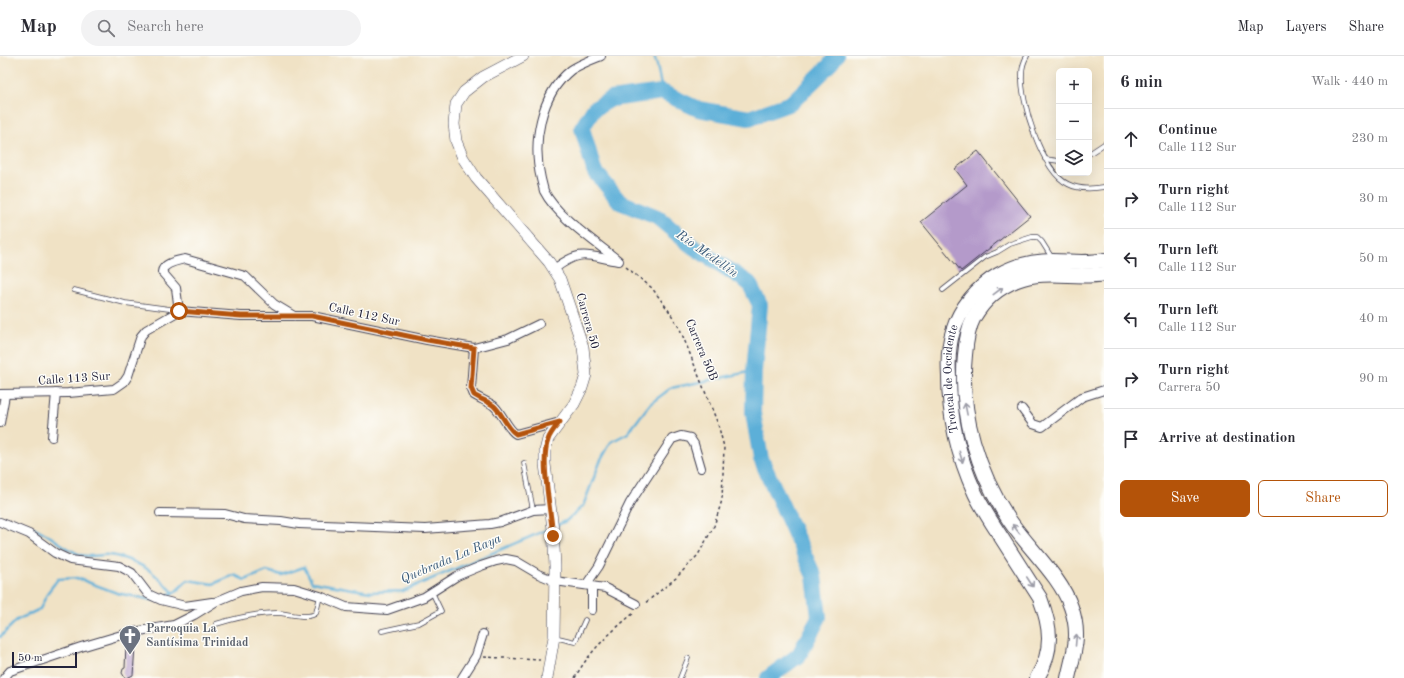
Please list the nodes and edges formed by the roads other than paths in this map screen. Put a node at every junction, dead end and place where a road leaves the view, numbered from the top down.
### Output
1 (523, 56) edge
2 (601, 56) edge
3 (1027, 56) edge
4 (1104, 144) edge
5 (1092, 152) edge
6 (1046, 159) junction
7 (1056, 161) edge
8 (1104, 187) edge
9 (1104, 260) edge
10 (1054, 261) junction
11 (554, 269) junction
12 (1104, 274) edge
13 (74, 290) dead end
14 (943, 290) dead end
15 (179, 311) junction
16 (294, 316) junction
17 (539, 324) dead end
18 (474, 348) junction
19 (1104, 390) edge
20 (56, 393) junction
21 (3, 394) edge
22 (1022, 409) dead end
23 (560, 422) junction
24 (0, 423) edge
25 (52, 437) dead end
26 (524, 463) dead end
27 (701, 468) dead end
28 (550, 509) junction
29 (533, 510) junction
30 (160, 512) dead end
31 (2, 523) edge
32 (555, 581) junction
33 (589, 585) junction
34 (432, 592) junction
35 (320, 596) junction
36 (215, 602) junction
37 (637, 608) road end
38 (592, 610) dead end
39 (585, 620) dead end
40 (216, 624) dead end
41 (382, 631) dead end
42 (483, 634) dead end
43 (554, 637) junction
44 (688, 658) dead end
45 (4, 678) edge
46 (462, 678) edge
47 (547, 678) edge
48 (680, 678) edge
49 (1037, 678) edge
50 (1068, 678) edge

1 - 11 main road, Carrera 50
2 - 11 street
3 - 6 lane
4 - 5 lane
6 - 7 lane
6 - 8 lane
9 - 10 highway, Troncal de Occidente
10 - 14 lane
10 -> 49 highway, Troncal de Occidente
11 - 23 main road, Carrera 50
50 -> 12 highway, Troncal de Occidente
13 - 15 lane, Calle 112 Sur
15 - 16 street, Calle 112 Sur
15 - 16 street
15 - 20 street, Calle 113 Sur
16 - 18 street, Calle 112 Sur
17 - 18 street
18 - 23 street
19 - 22 street
20 - 21 street, Calle 113 Sur
20 - 25 street
21 - 24 street
23 - 28 main road, Carrera 50
26 - 29 lane
27 - 33 street
28 - 29 street
28 - 32 main road, Carrera 50
29 - 30 street
31 - 36 street
32 - 33 street
32 - 34 street
32 - 43 main road, Carrera 50
33 - 37 street
33 - 38 street
34 - 35 street
34 - 41 lane
35 - 36 street
35 - 40 lane
36 - 45 street
39 - 43 lane
42 - 46 street
43 - 47 main road, Carrera 50
44 - 48 lane

